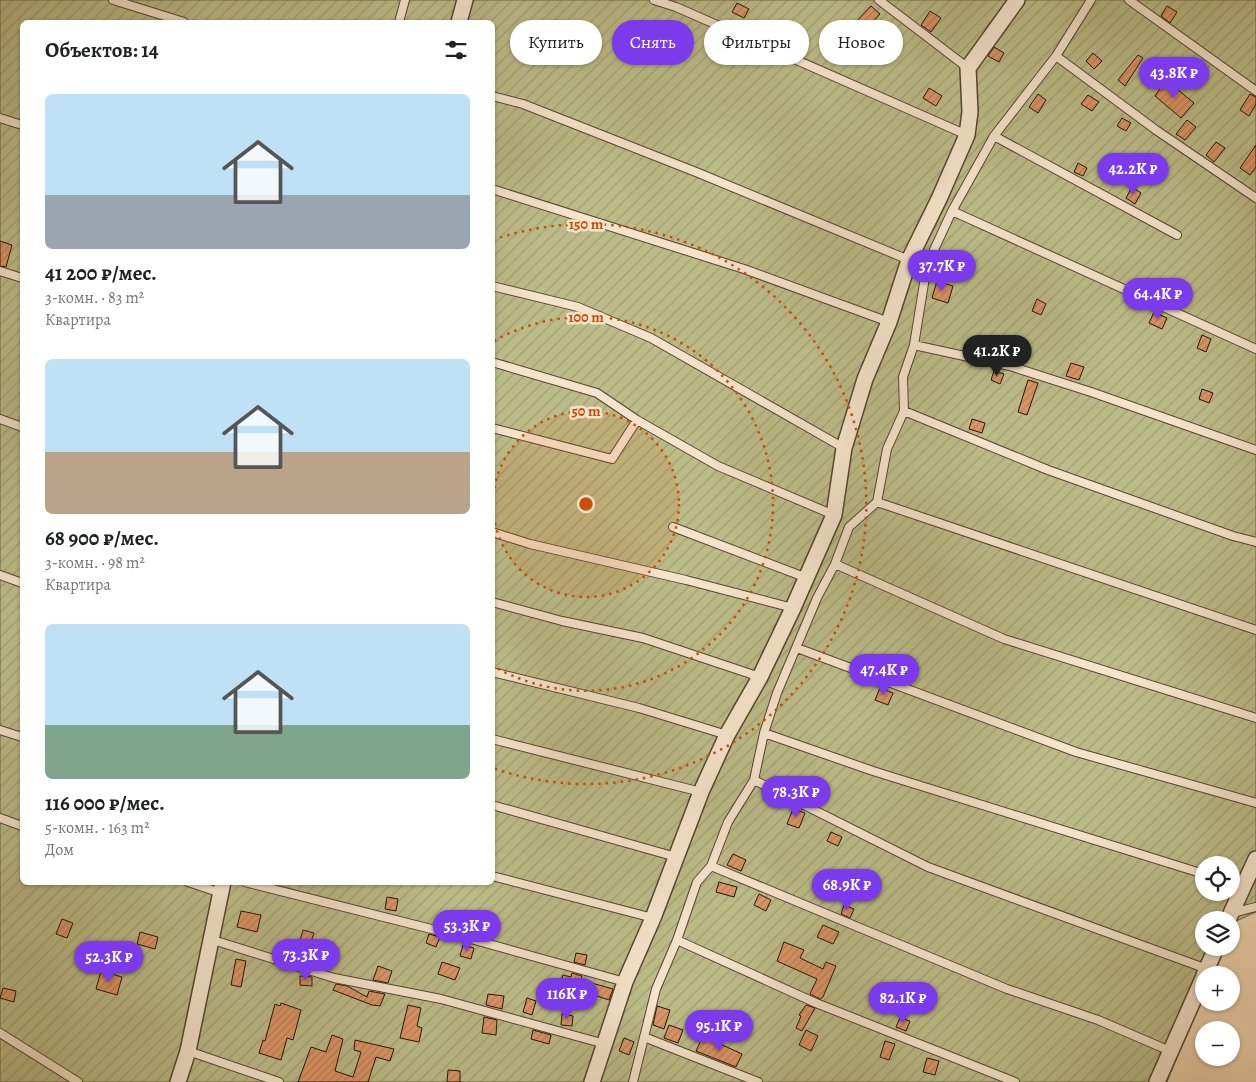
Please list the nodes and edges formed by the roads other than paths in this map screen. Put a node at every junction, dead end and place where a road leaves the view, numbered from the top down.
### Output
1 (112, 0) edge
2 (405, 0) edge
3 (465, 0) edge
4 (654, 0) edge
5 (879, 0) edge
6 (1017, 0) edge
7 (1091, 0) edge
8 (1129, 0) edge
9 (177, 20) edge
10 (400, 20) edge
11 (460, 20) edge
12 (1056, 56) junction
13 (968, 68) junction
14 (1256, 91) edge
15 (495, 97) edge
16 (0, 118) edge
17 (20, 124) edge
18 (967, 135) junction
19 (994, 136) junction
20 (495, 190) edge
21 (1256, 198) edge
22 (952, 211) junction
23 (1177, 235) dead end
24 (909, 260) junction
25 (0, 271) edge
26 (20, 277) edge
27 (495, 287) edge
28 (889, 322) junction
29 (914, 345) junction
30 (1256, 348) edge
31 (495, 363) edge
32 (904, 411) junction
33 (0, 419) edge
34 (636, 420) junction
35 (20, 426) edge
36 (495, 429) edge
37 (844, 448) junction
38 (1256, 450) edge
39 (877, 502) junction
40 (834, 515) junction
41 (673, 527) dead end
42 (495, 533) edge
43 (1256, 542) edge
44 (835, 564) junction
45 (0, 575) edge
46 (807, 578) junction
47 (20, 582) edge
48 (495, 603) edge
49 (793, 608) junction
50 (1256, 630) edge
51 (797, 648) junction
52 (495, 673) edge
53 (760, 677) junction
54 (1256, 718) edge
55 (0, 730) edge
56 (764, 733) junction
57 (727, 735) junction
58 (20, 736) edge
59 (495, 741) edge
60 (754, 780) junction
61 (700, 792) junction
62 (1256, 803) edge
63 (495, 806) edge
64 (0, 818) edge
65 (20, 825) edge
66 (676, 857) junction
67 (1256, 859) edge
68 (711, 866) junction
69 (1195, 871) edge
70 (495, 877) edge
71 (205, 885) edge
72 (257, 885) edge
73 (222, 888) edge
74 (1256, 907) edge
75 (1232, 911) edge
76 (1240, 913) edge
77 (653, 918) junction
78 (213, 940) junction
79 (677, 940) junction
80 (1195, 969) edge
81 (625, 982) junction
82 (1195, 995) edge
83 (0, 1033) edge
84 (644, 1037) junction
85 (605, 1044) junction
86 (188, 1051) junction
87 (1170, 1051) junction
88 (78, 1082) edge
89 (178, 1082) edge
90 (279, 1082) edge
91 (592, 1082) edge
92 (633, 1082) edge
93 (758, 1082) edge
94 (1015, 1082) edge
95 (1158, 1082) edge

1 - 9 lane
2 - 10 lane
3 - 11 street
4 - 18 lane
5 - 13 lane
6 - 13 street
7 - 12 lane
8 - 14 lane
12 - 19 lane
12 - 21 lane
13 - 18 street
15 - 24 lane
16 - 17 lane
18 - 24 street
19 - 22 lane
19 - 23 lane
20 - 28 lane
22 - 29 lane
22 - 30 lane
24 - 28 street
25 - 26 lane
27 - 37 lane
28 - 37 street
29 - 32 lane
29 - 38 lane
31 - 34 lane
32 - 39 lane
32 - 43 lane
33 - 35 lane
34 - 36 lane
34 - 40 lane
37 - 40 street
39 - 44 lane
39 - 50 lane
40 - 46 street
41 - 46 lane
42 - 49 lane
44 - 51 lane
44 - 54 lane
45 - 47 lane
46 - 49 street
48 - 53 lane
49 - 53 street
51 - 56 lane
51 - 62 lane
52 - 57 lane
53 - 57 street
55 - 58 lane
56 - 60 lane
56 - 69 lane
57 - 61 street
59 - 61 lane
60 - 68 lane
60 - 80 lane
61 - 66 street
63 - 66 lane
64 - 65 lane
66 - 77 street
67 - 75 street
68 - 79 lane
68 - 87 lane
70 - 77 lane
71 - 73 lane
72 - 81 lane
73 - 78 street
74 - 76 lane
77 - 81 street
78 - 85 lane
78 - 86 street
79 - 84 lane
79 - 94 lane
81 - 85 street
82 - 87 street
83 - 88 lane
84 - 92 lane
84 - 93 lane
85 - 91 street
86 - 89 street
86 - 90 lane
87 - 95 street

